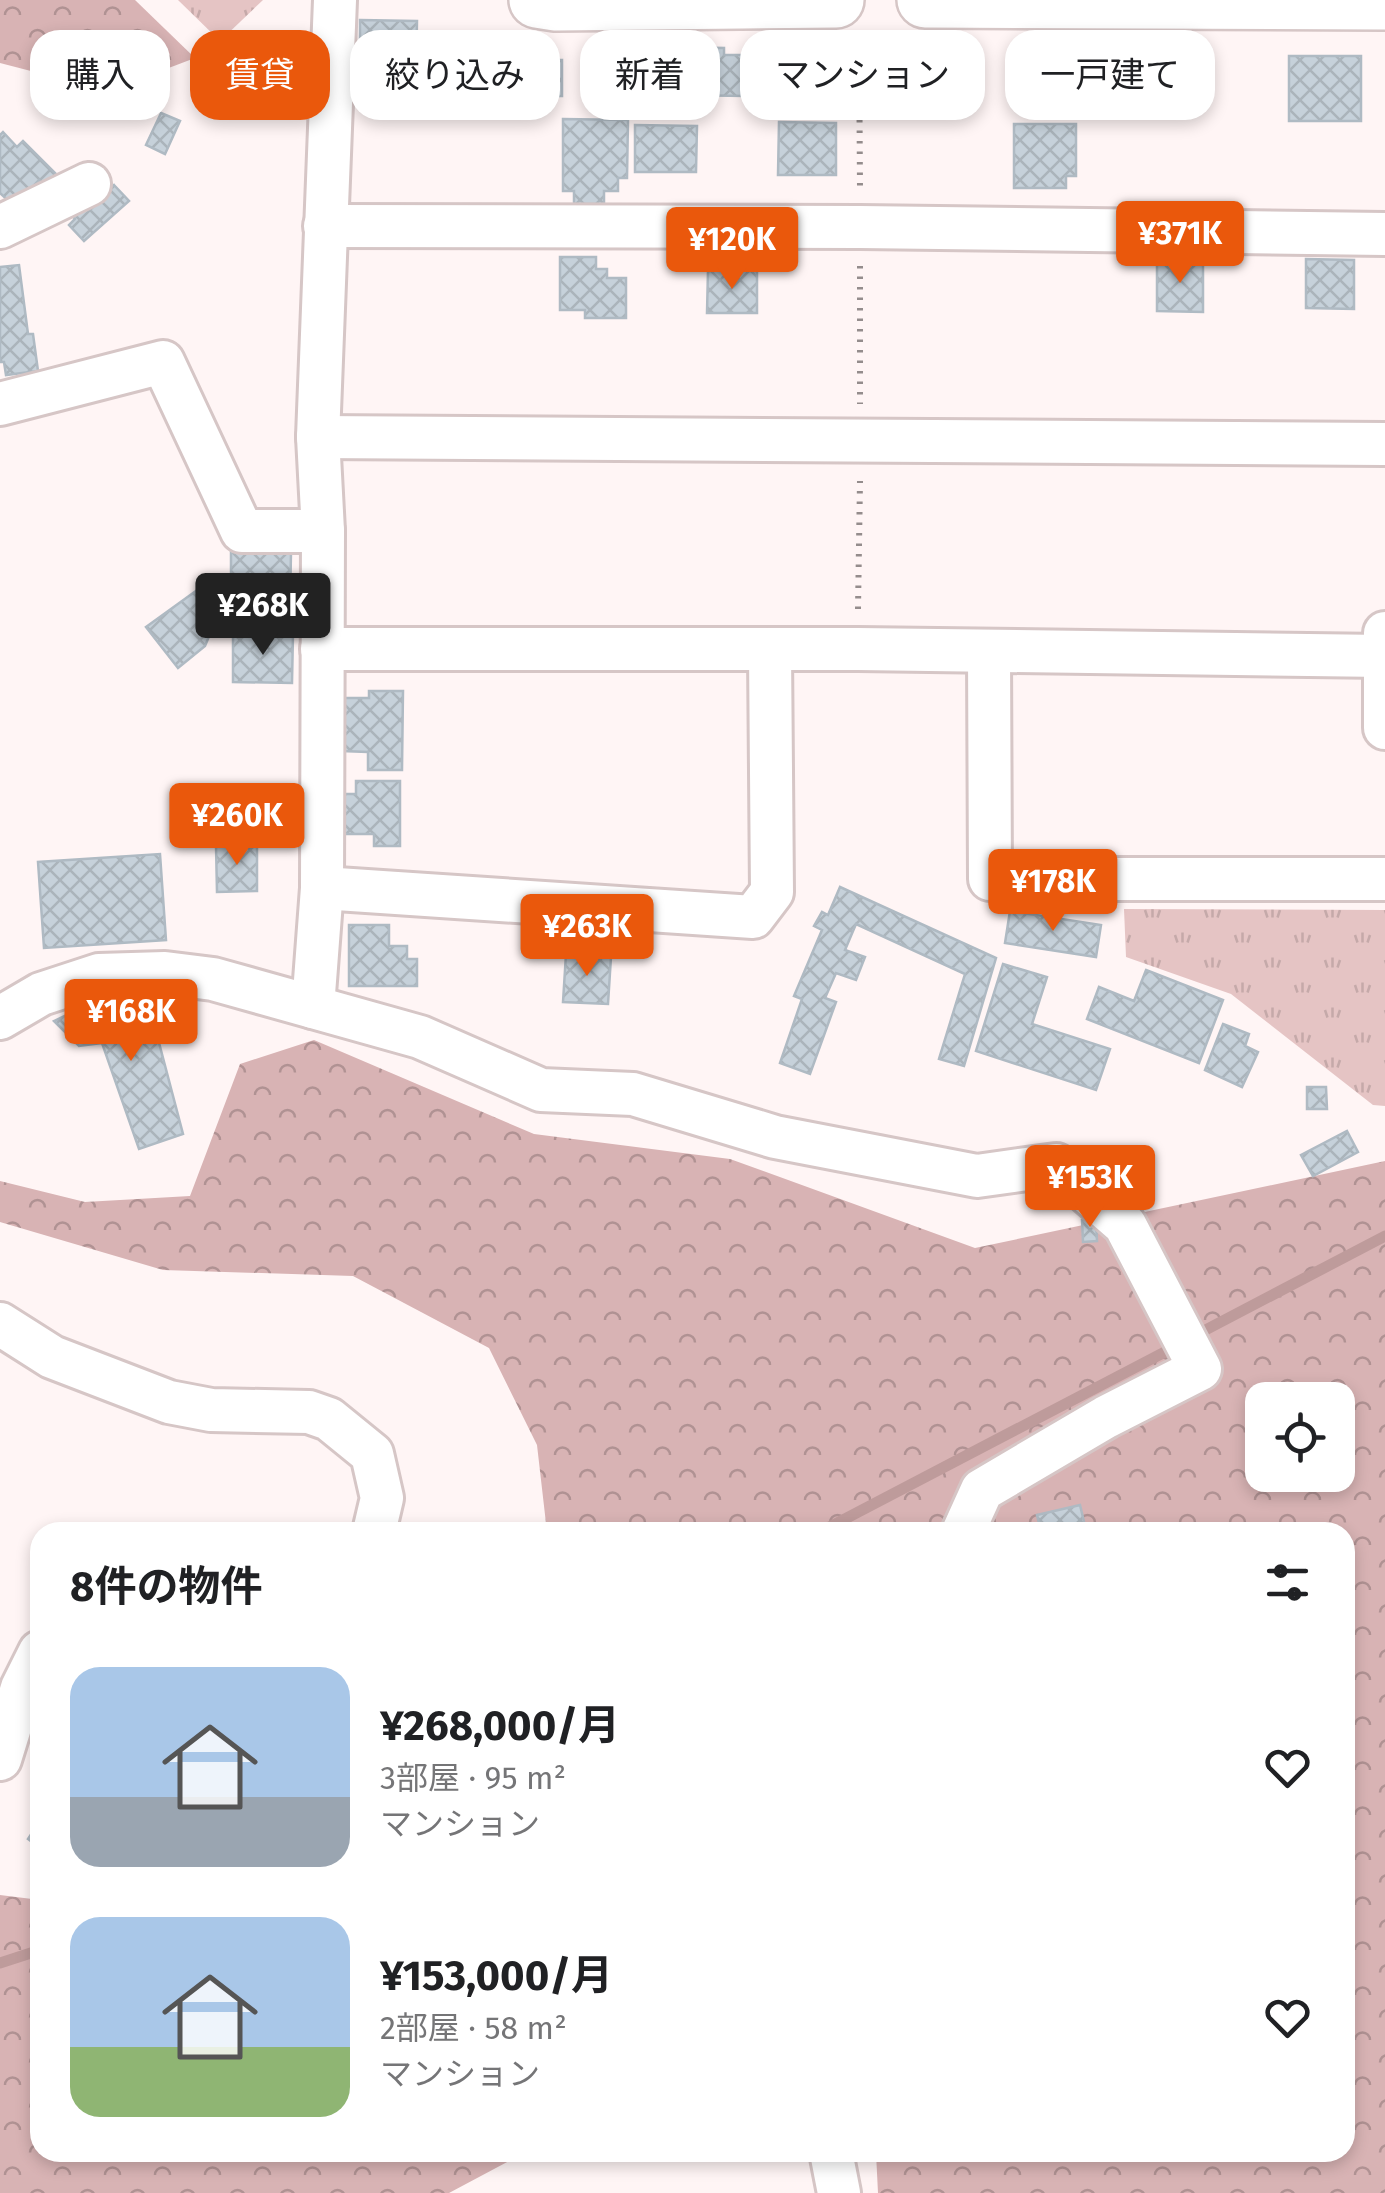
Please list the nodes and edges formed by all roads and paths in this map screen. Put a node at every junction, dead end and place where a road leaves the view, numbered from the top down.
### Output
1 (335, 0) edge
2 (537, 0) edge
3 (925, 0) edge
4 (1385, 2) edge
5 (848, 10) edge
6 (89, 184) dead end
7 (325, 226) junction
8 (860, 227) junction
9 (0, 228) edge
10 (1385, 234) edge
11 (0, 404) edge
12 (318, 437) junction
13 (860, 439) junction
14 (1385, 444) edge
15 (323, 531) junction
16 (1385, 633) edge
17 (322, 650) junction
18 (858, 650) junction
19 (770, 651) junction
20 (989, 653) junction
21 (1385, 656) edge
22 (1385, 728) edge
23 (1385, 879) edge
24 (322, 888) junction
25 (313, 1007) junction
26 (0, 1018) edge
27 (0, 1324) edge
28 (376, 1522) edge
29 (968, 1522) edge
30 (30, 1672) edge
31 (0, 1759) edge
32 (833, 2162) edge
33 (839, 2193) edge

1 - 7 street
2 - 5 street
3 - 4 street
5 - 8 path
6 - 9 street
7 - 8 street
7 - 12 street
8 - 10 street
8 - 13 path
11 - 15 street
12 - 13 street
12 - 15 street
13 - 14 street
13 - 18 path
15 - 17 street
16 - 21 street
17 - 19 street
17 - 24 street
18 - 19 street
18 - 20 street
19 - 24 street
20 - 21 street
20 - 23 street
21 - 22 street
24 - 25 street
25 - 26 street
25 - 29 street
27 - 28 street
30 - 31 street
32 - 33 street

